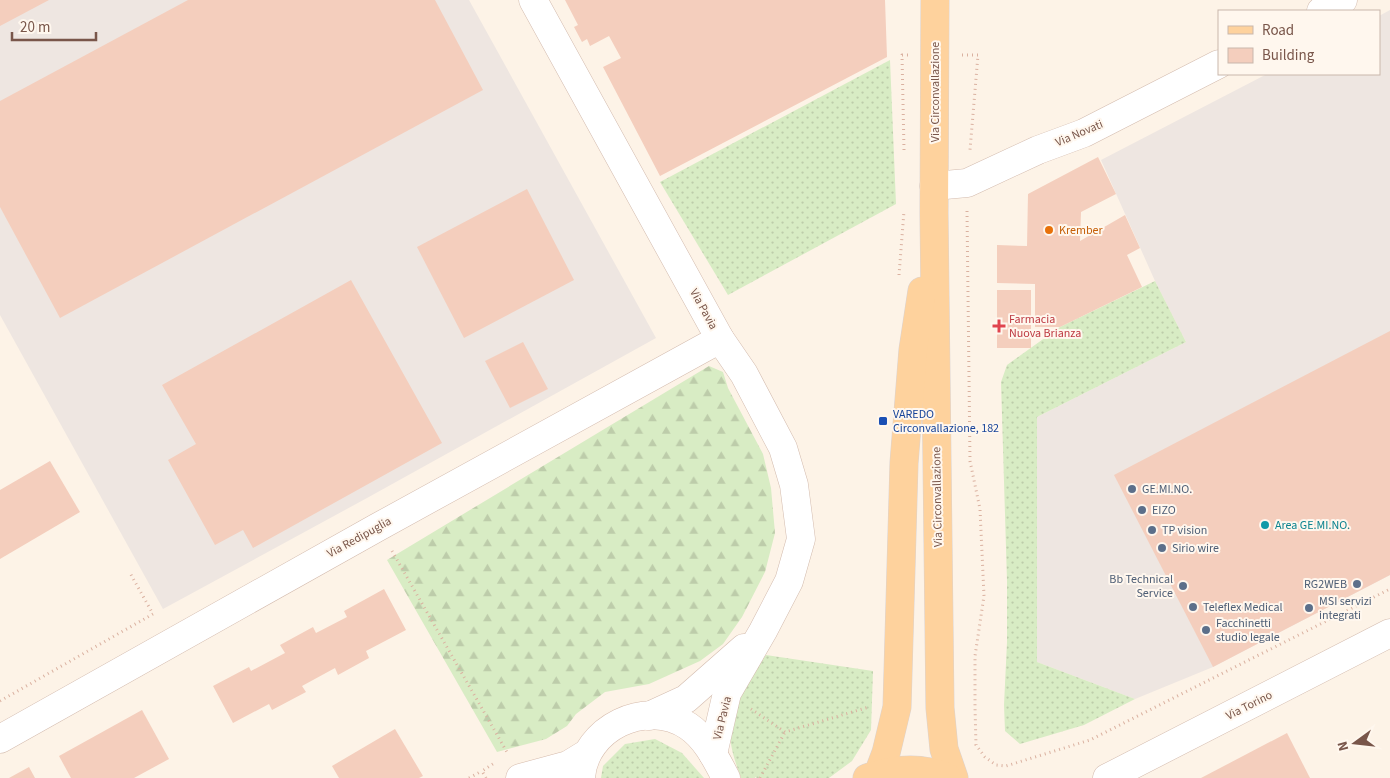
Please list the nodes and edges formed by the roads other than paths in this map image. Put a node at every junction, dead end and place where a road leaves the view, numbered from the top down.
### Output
1 (533, 0) edge
2 (935, 0) edge
3 (1342, 0) edge
4 (1323, 10) edge
5 (1218, 65) edge
6 (934, 186) junction
7 (934, 213) junction
8 (720, 339) junction
9 (763, 630) junction
10 (1390, 633) edge
11 (650, 716) junction
12 (0, 739) edge
13 (713, 754) junction
14 (514, 766) edge
15 (584, 766) edge
16 (872, 776) edge
17 (726, 778) edge
18 (948, 778) edge
19 (954, 778) edge
20 (1106, 778) edge

1 - 8 street, Via Pavia
2 - 6 main road, Via Circonvallazione
3 - 4 street
5 - 6 street, Via Novati
6 - 7 main road, Via Circonvallazione
7 - 16 main road, Via Circonvallazione
7 - 19 main road, Via Circonvallazione
8 - 9 street, Via Pavia
8 - 12 street, Via Redipuglia
9 - 11 street, Via Pavia
9 - 13 street, Via Pavia
10 - 20 street, Via Torino
11 - 13 street
11 - 15 street
13 - 17 street
14 - 15 street
16 - 18 main road

